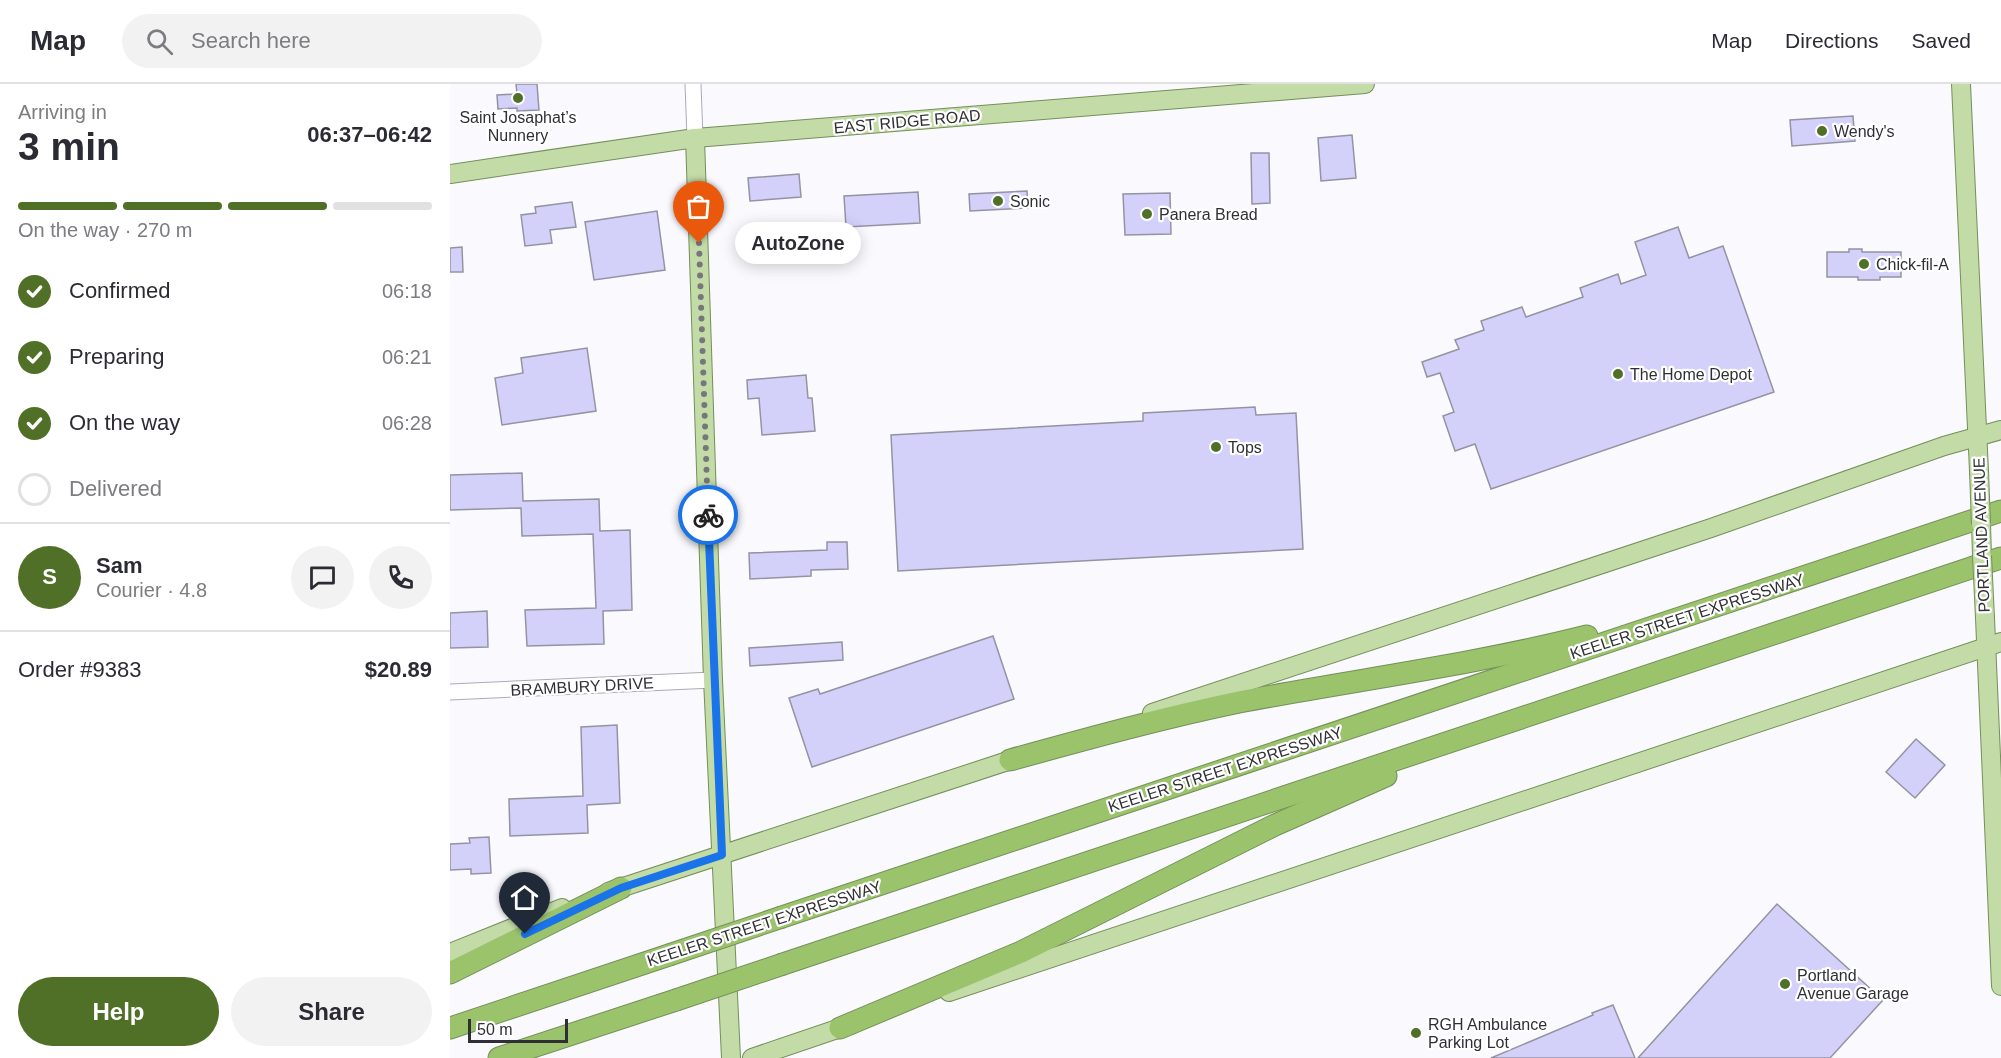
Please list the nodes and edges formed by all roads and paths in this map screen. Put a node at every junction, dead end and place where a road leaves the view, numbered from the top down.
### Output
1 (693, 84) edge
2 (1365, 84) edge
3 (1961, 84) edge
4 (695, 138) junction
5 (450, 174) edge
6 (2001, 430) edge
7 (1977, 436) junction
8 (2001, 512) edge
9 (2001, 558) edge
10 (1787, 582) junction
11 (1993, 645) edge
12 (1646, 676) junction
13 (713, 680) junction
14 (450, 692) edge
15 (1010, 760) junction
16 (722, 855) junction
17 (621, 888) junction
18 (450, 953) edge
19 (450, 973) edge
20 (2001, 986) edge
21 (450, 1028) edge
22 (840, 1028) junction
23 (499, 1058) edge
24 (731, 1058) edge
25 (752, 1058) edge

1 - 4 street
2 - 4 main road, EAST RIDGE ROAD
3 - 7 main road, PORTLAND AVENUE
4 - 5 main road, EAST RIDGE ROAD
4 - 13 main road
6 - 7 main road
7 - 11 main road, PORTLAND AVENUE, bridge
7 - 15 main road
8 - 10 highway, KEELER STREET EXPRESSWAY
9 - 12 highway
10 - 15 highway
10 - 21 highway, KEELER STREET EXPRESSWAY, bridge
11 - 20 main road, PORTLAND AVENUE
11 - 22 main road
12 - 22 highway
12 - 23 highway, bridge
13 - 14 street, BRAMBURY DRIVE
13 - 16 main road
15 - 16 main road
16 - 17 main road
16 - 24 main road
17 - 18 main road
17 - 19 highway
22 - 25 main road

